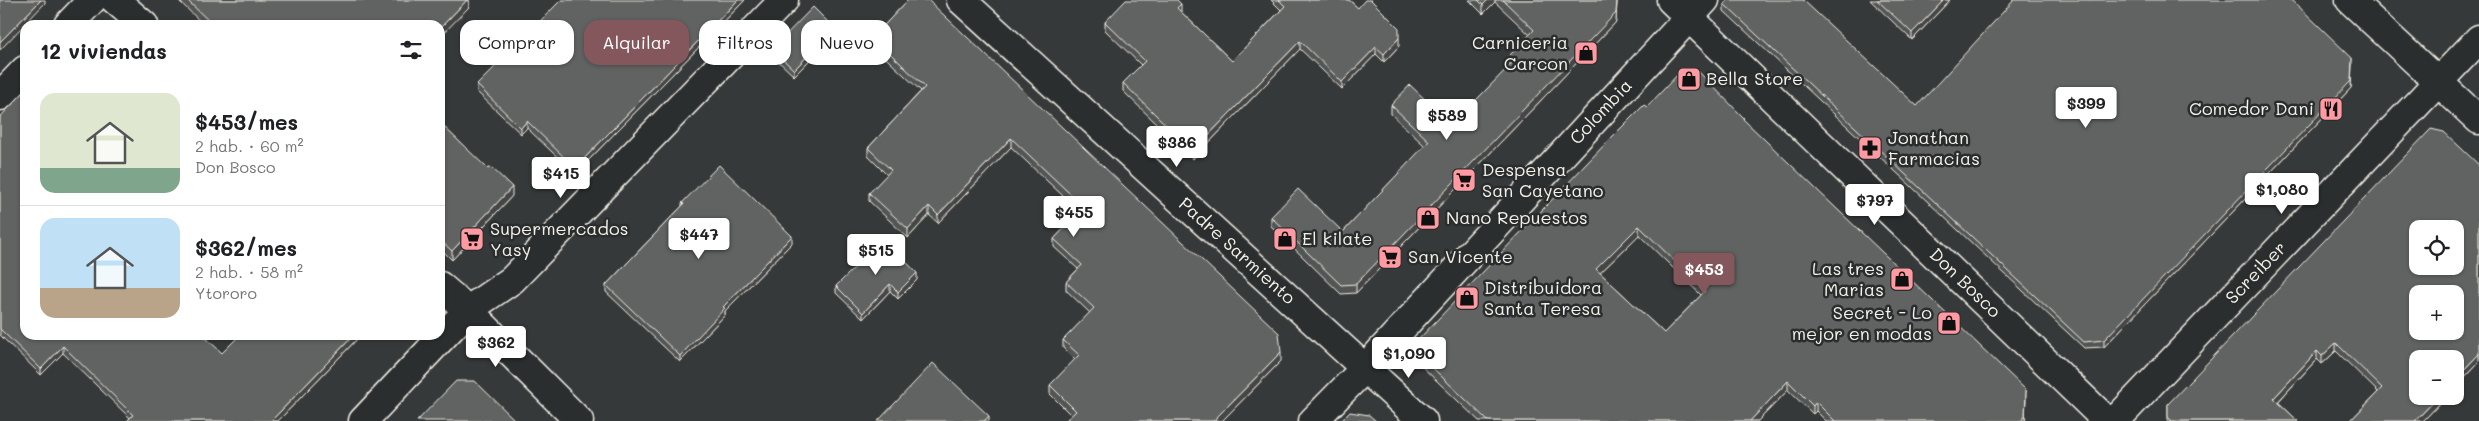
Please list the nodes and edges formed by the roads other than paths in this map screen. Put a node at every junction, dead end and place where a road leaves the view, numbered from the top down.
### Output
1 (92, 0) edge
2 (115, 0) edge
3 (784, 0) edge
4 (961, 0) edge
5 (2350, 0) edge
6 (1688, 6) edge
7 (73, 20) edge
8 (138, 20) edge
9 (2479, 39) edge
10 (20, 75) edge
11 (2439, 82) junction
12 (0, 96) edge
13 (2479, 120) edge
14 (445, 290) edge
15 (468, 310) junction
16 (445, 334) edge
17 (440, 340) edge
18 (1365, 368) junction
19 (363, 421) edge
20 (579, 421) edge
21 (1313, 421) edge
22 (1423, 421) edge
23 (2107, 421) edge
24 (2115, 421) edge

1 - 7 street
2 - 8 street
3 - 15 street
4 - 18 street, Padre Sarmiento
5 - 11 street
6 - 18 street, Colombia
6 - 23 street, Don Bosco
9 - 11 street, Screiber
10 - 12 street
11 - 13 street
11 - 24 street, Screiber
14 - 15 street
15 - 16 street
15 - 20 street
17 - 19 street
18 - 21 street, Colombia
18 - 22 street, Padre Sarmiento

